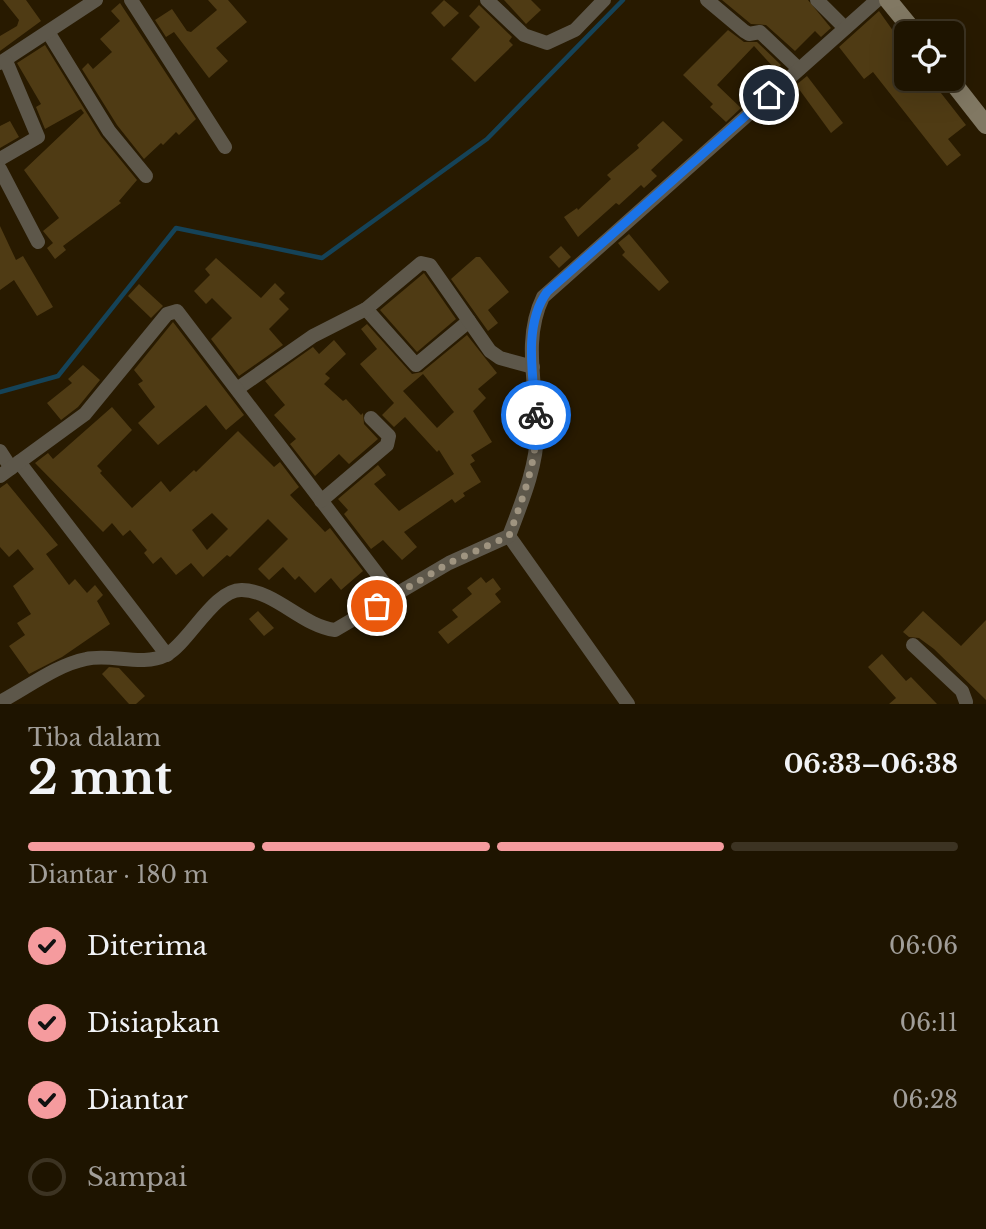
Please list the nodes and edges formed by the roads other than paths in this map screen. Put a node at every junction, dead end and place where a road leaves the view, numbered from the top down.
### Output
1 (96, 0) edge
2 (131, 0) edge
3 (487, 0) edge
4 (604, 0) edge
5 (707, 0) edge
6 (817, 0) edge
7 (877, 0) edge
8 (888, 0) edge
9 (905, 21) edge
10 (845, 29) junction
11 (48, 32) junction
12 (3, 62) edge
13 (799, 69) junction
14 (959, 91) edge
15 (986, 125) edge
16 (225, 147) dead end
17 (0, 159) edge
18 (0, 169) edge
19 (146, 176) dead end
20 (38, 242) dead end
21 (366, 309) junction
22 (469, 321) junction
23 (523, 365) junction
24 (237, 389) junction
25 (370, 418) dead end
26 (0, 451) edge
27 (10, 468) edge
28 (321, 501) junction
29 (509, 536) junction
30 (394, 596) junction
31 (913, 645) dead end
32 (167, 655) junction
33 (0, 702) edge
34 (966, 703) edge
35 (628, 704) edge

1 - 11 street
2 - 16 street
3 - 4 street
5 - 13 street
6 - 10 street
7 - 10 street
8 - 9 main road
10 - 13 street
11 - 12 street
11 - 19 street
12 - 17 street
13 - 23 street
14 - 15 main road
18 - 20 street
21 - 22 street
21 - 22 street
21 - 24 street
22 - 23 street
23 - 29 street
24 - 27 street
24 - 28 street
25 - 28 street
26 - 27 street
27 - 32 street
28 - 30 street
29 - 30 street
29 - 35 street
30 - 32 street
31 - 34 street
32 - 33 street

